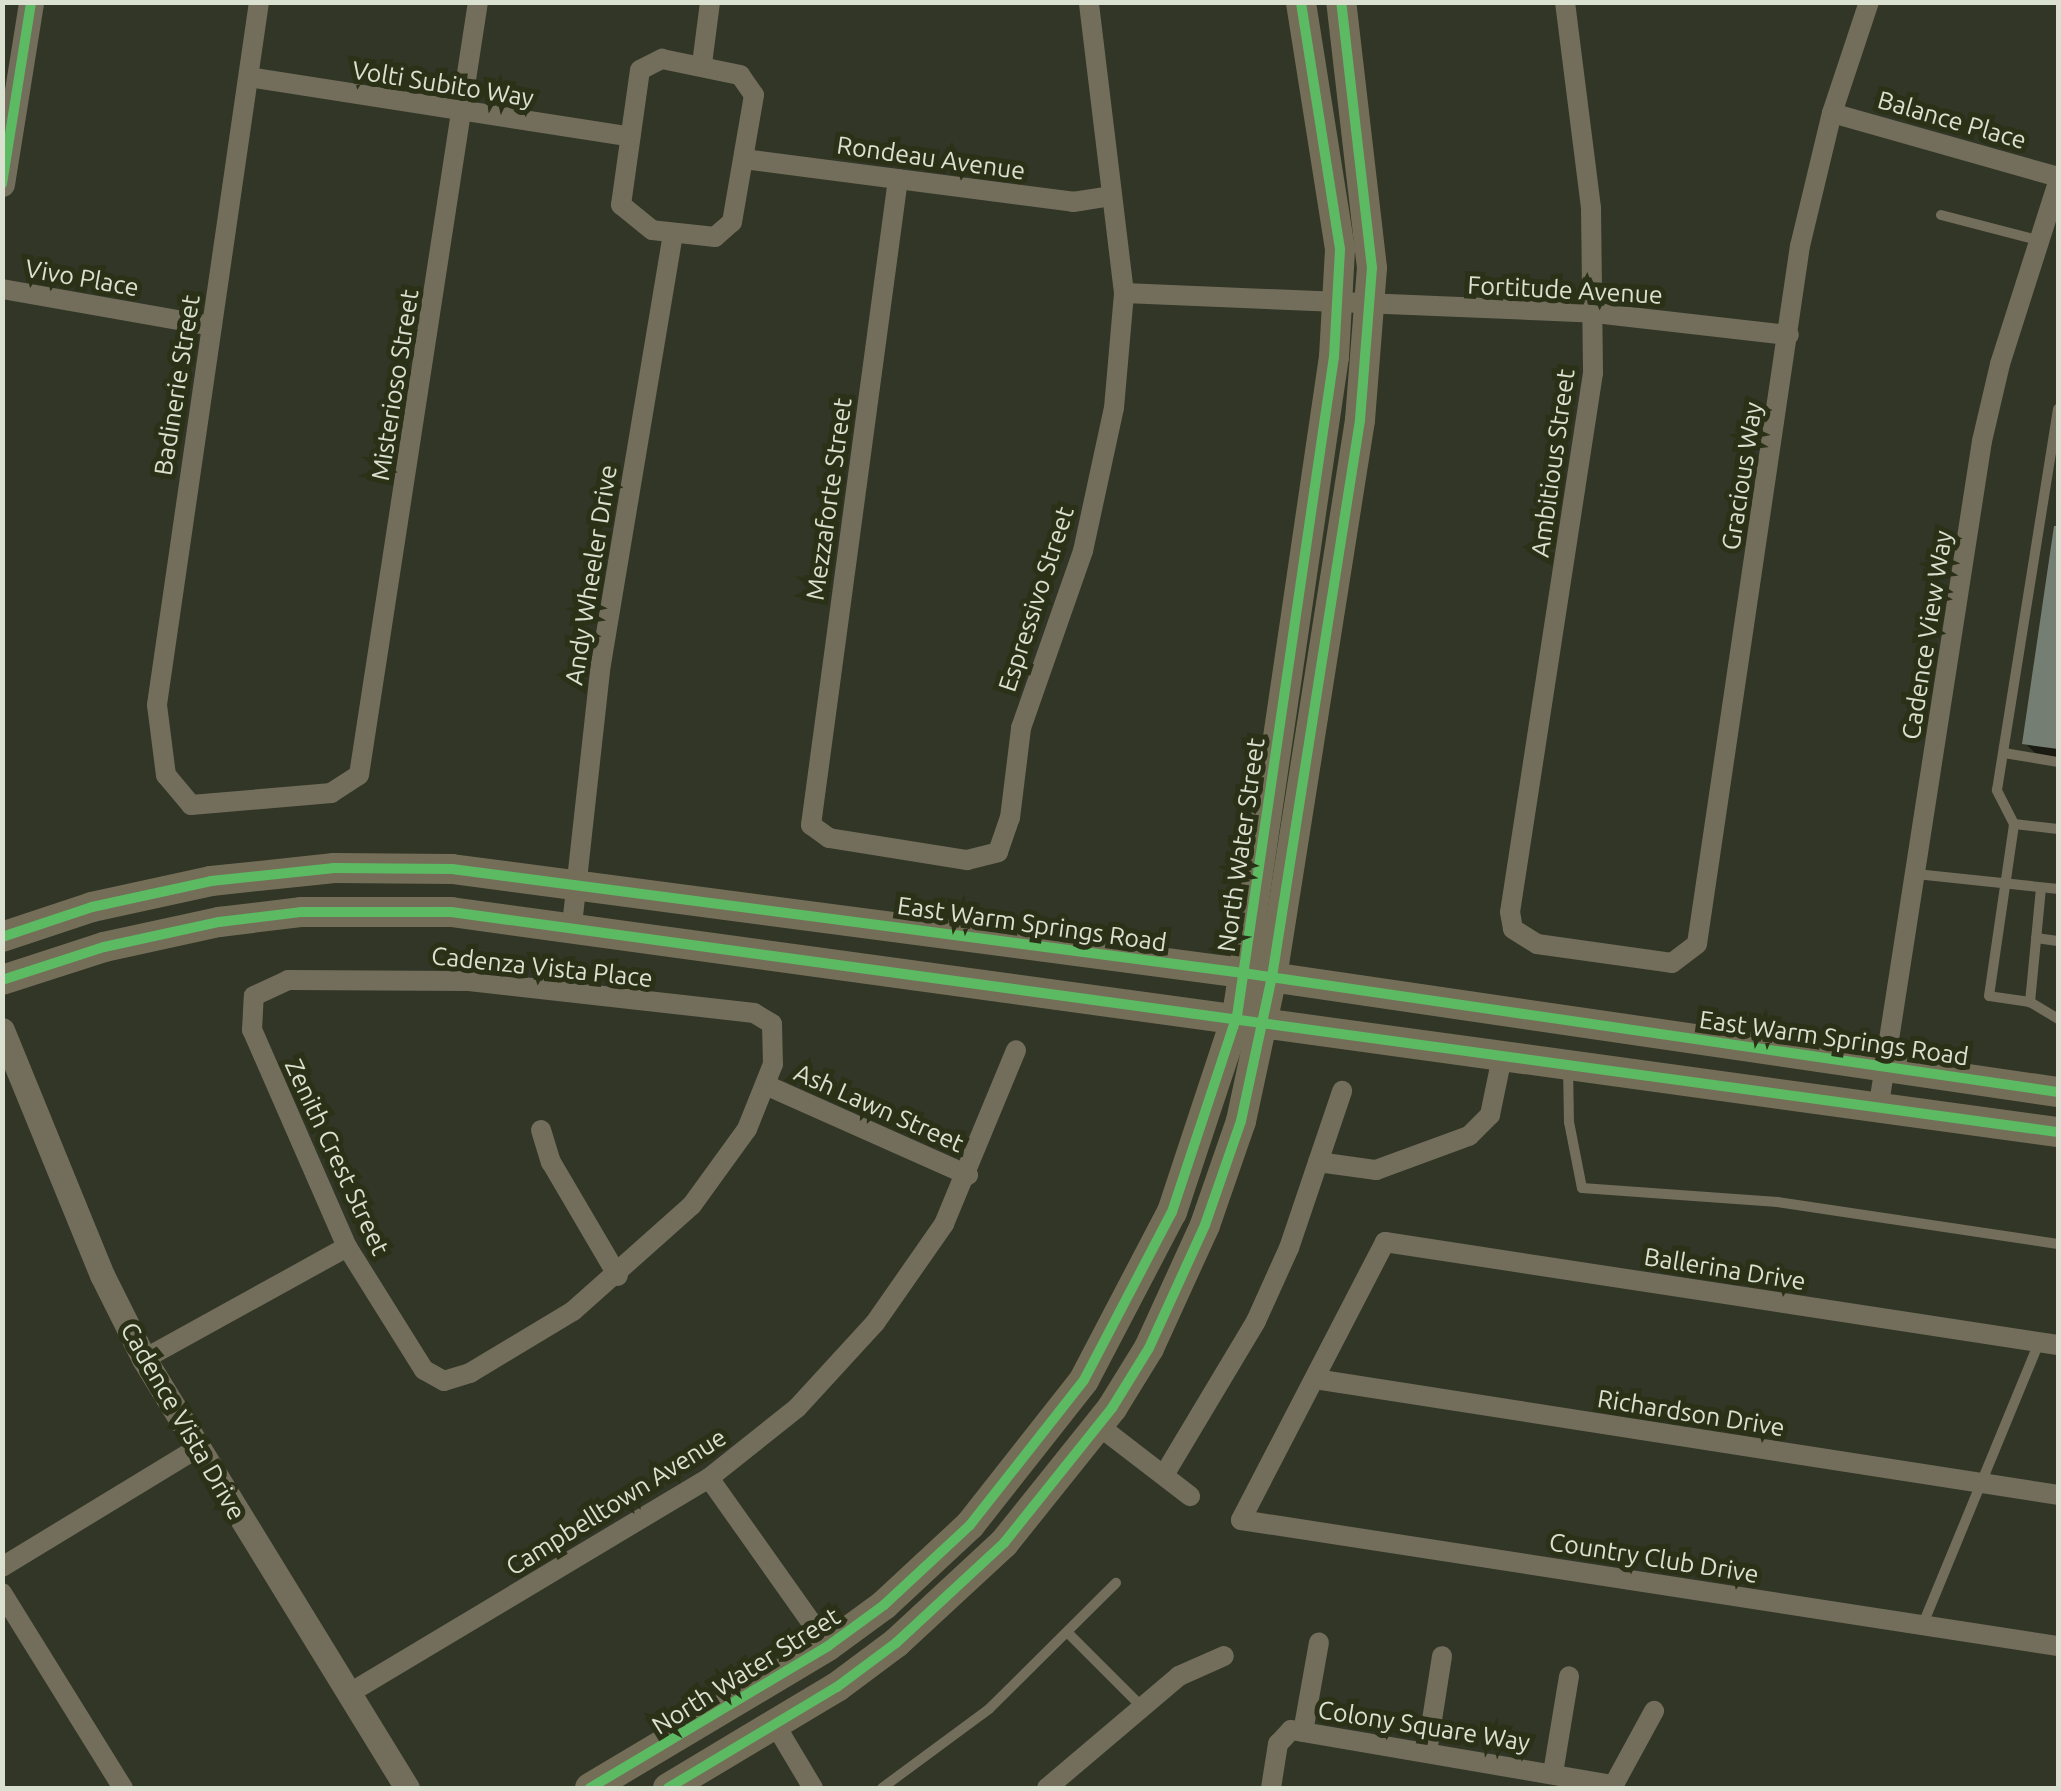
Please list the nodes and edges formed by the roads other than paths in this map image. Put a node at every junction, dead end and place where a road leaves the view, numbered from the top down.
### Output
1 (31, 2) edge
2 (259, 2) edge
3 (478, 2) edge
4 (710, 2) edge
5 (1089, 2) edge
6 (1302, 2) edge
7 (1341, 2) edge
8 (1565, 2) edge
9 (1869, 2) edge
10 (702, 64) junction
11 (249, 77) junction
12 (1832, 113) junction
13 (461, 115) junction
14 (630, 137) junction
15 (744, 159) junction
16 (898, 180) junction
17 (2058, 180) edge
18 (2, 184) edge
19 (1111, 196) junction
20 (1941, 215) dead end
21 (672, 236) junction
22 (2038, 240) junction
23 (2, 290) edge
24 (1124, 293) junction
25 (1338, 307) junction
26 (1371, 308) junction
27 (1595, 313) junction
28 (212, 326) junction
29 (1789, 336) junction
30 (2058, 409) edge
31 (2004, 753) junction
32 (2058, 762) edge
33 (166, 775) joint
34 (2014, 824) junction
35 (2058, 829) edge
36 (998, 852) joint
37 (1916, 874) junction
38 (576, 883) junction
39 (2002, 883) junction
40 (2041, 888) junction
41 (2058, 890) edge
42 (152, 892) junction
43 (572, 925) junction
44 (2, 937) edge
45 (2036, 938) junction
46 (2058, 940) edge
47 (2, 958) edge
48 (1684, 958) joint
49 (1258, 975) junction
50 (2, 980) edge
51 (254, 996) joint
52 (2030, 1002) junction
53 (1250, 1018) junction
54 (2058, 1018) edge
55 (2, 1030) edge
56 (1016, 1050) dead end
57 (1502, 1052) junction
58 (1568, 1060) junction
59 (1886, 1066) junction
60 (768, 1086) junction
61 (1342, 1091) dead end
62 (2058, 1092) edge
63 (1880, 1104) junction
64 (541, 1130) dead end
65 (2058, 1132) edge
66 (1318, 1162) junction
67 (968, 1175) junction
68 (2058, 1244) edge
69 (347, 1247) junction
70 (618, 1276) junction
71 (2049, 1344) edge
72 (144, 1358) junction
73 (1315, 1380) junction
74 (1099, 1426) junction
75 (196, 1449) junction
76 (1164, 1475) junction
77 (709, 1478) junction
78 (1980, 1483) junction
79 (2058, 1495) edge
80 (1190, 1496) dead end
81 (2, 1567) edge
82 (1116, 1583) dead end
83 (2, 1593) edge
84 (1923, 1625) junction
85 (1070, 1636) junction
86 (1319, 1642) dead end
87 (828, 1646) junction
88 (2058, 1646) edge
89 (1224, 1656) dead end
90 (1442, 1656) dead end
91 (1569, 1676) dead end
92 (348, 1694) junction
93 (1142, 1708) junction
94 (1654, 1711) dead end
95 (776, 1726) junction
96 (1303, 1732) junction
97 (1428, 1752) junction
98 (1552, 1773) junction
99 (1613, 1787) edge
100 (123, 1788) edge
101 (407, 1788) edge
102 (590, 1788) edge
103 (668, 1788) edge
104 (814, 1788) edge
105 (882, 1788) edge
106 (1047, 1788) edge
107 (1271, 1788) edge

1 - 18 street
2 - 11 street, Badinerie Street
3 - 13 street, Misterioso Street
4 - 10 street
5 - 19 street, Espressivo Street
6 - 25 main road, North Water Street
7 - 26 main road, North Water Street
8 - 27 street, Ambitious Street
9 - 12 street, Gracious Way
10 - 14 street
10 - 15 street
11 - 13 street, Volti Subito Way
11 - 28 street, Badinerie Street
12 - 17 street, Balance Place
12 - 29 street, Gracious Way
13 - 14 street, Volti Subito Way
13 - 33 street, Misterioso Street
14 - 21 street
15 - 16 street, Rondeau Avenue
15 - 21 street
16 - 19 street, Rondeau Avenue
16 - 36 street, Mezzaforte Street
17 - 22 street, Cadence View Way
19 - 24 street, Espressivo Street
20 - 22 lane
21 - 38 street, Andy Wheeler Drive
22 - 37 street, Cadence View Way
23 - 28 street, Vivo Place
24 - 25 street, Fortitude Avenue
24 - 36 street, Espressivo Street
25 - 26 street, Fortitude Avenue
25 - 49 main road, North Water Street
26 - 27 street, Fortitude Avenue
26 - 49 main road, North Water Street
27 - 29 street, Fortitude Avenue
27 - 48 street, Ambitious Street
28 - 33 street, Badinerie Street
29 - 48 street, Gracious Way
30 - 31 lane
31 - 32 lane
31 - 34 lane
34 - 35 lane
34 - 39 lane
37 - 39 lane
37 - 59 street, Cadence View Way
38 - 42 main road, East Warm Springs Road
38 - 43 street, Andy Wheeler Drive
38 - 49 main road, East Warm Springs Road
39 - 40 lane
39 - 52 lane
40 - 41 lane
40 - 45 lane
42 - 44 main road, East Warm Springs Road
42 - 47 main road
43 - 50 main road
43 - 53 main road
45 - 46 lane
45 - 52 lane
49 - 53 main road, North Water Street
49 - 59 main road, East Warm Springs Road
51 - 60 street, Cadenza Vista Place
51 - 69 street, Zenith Crest Street
52 - 54 lane
53 - 57 main road
53 - 74 main road, North Water Street
53 - 87 main road, North Water Street
55 - 72 street, Cadence Vista Drive
56 - 67 street, Campbelltown Avenue
57 - 58 main road
57 - 66 street
58 - 63 main road
58 - 68 lane
59 - 62 main road, East Warm Springs Road
59 - 63 street, Cadence View Way
60 - 67 street, Ash Lawn Street
60 - 70 street
61 - 66 street
63 - 65 main road
64 - 70 street
66 - 76 street
67 - 77 street, Campbelltown Avenue
69 - 70 street, Zenith Crest Street
69 - 72 street
71 - 73 street, Ballerina Drive
71 - 78 lane
72 - 75 street, Cadence Vista Drive
73 - 78 street, Richardson Drive
73 - 84 street, Country Club Drive
74 - 76 street
74 - 95 main road, North Water Street
75 - 81 street
75 - 92 street, Cadence Vista Drive
76 - 80 street
77 - 87 street
77 - 92 street, Campbelltown Avenue
78 - 79 street, Richardson Drive
78 - 84 lane
82 - 85 lane
83 - 100 street
84 - 88 street, Country Club Drive
85 - 93 lane
85 - 105 lane
86 - 96 street
87 - 102 main road, North Water Street
89 - 93 street
90 - 97 street
91 - 98 street
92 - 101 street, Cadence Vista Drive
93 - 106 street
94 - 99 street
95 - 103 main road, North Water Street
95 - 104 street
96 - 97 street, Colony Square Way
96 - 107 street, Colony Square Way
97 - 98 street, Colony Square Way
98 - 99 street, Colony Square Way

